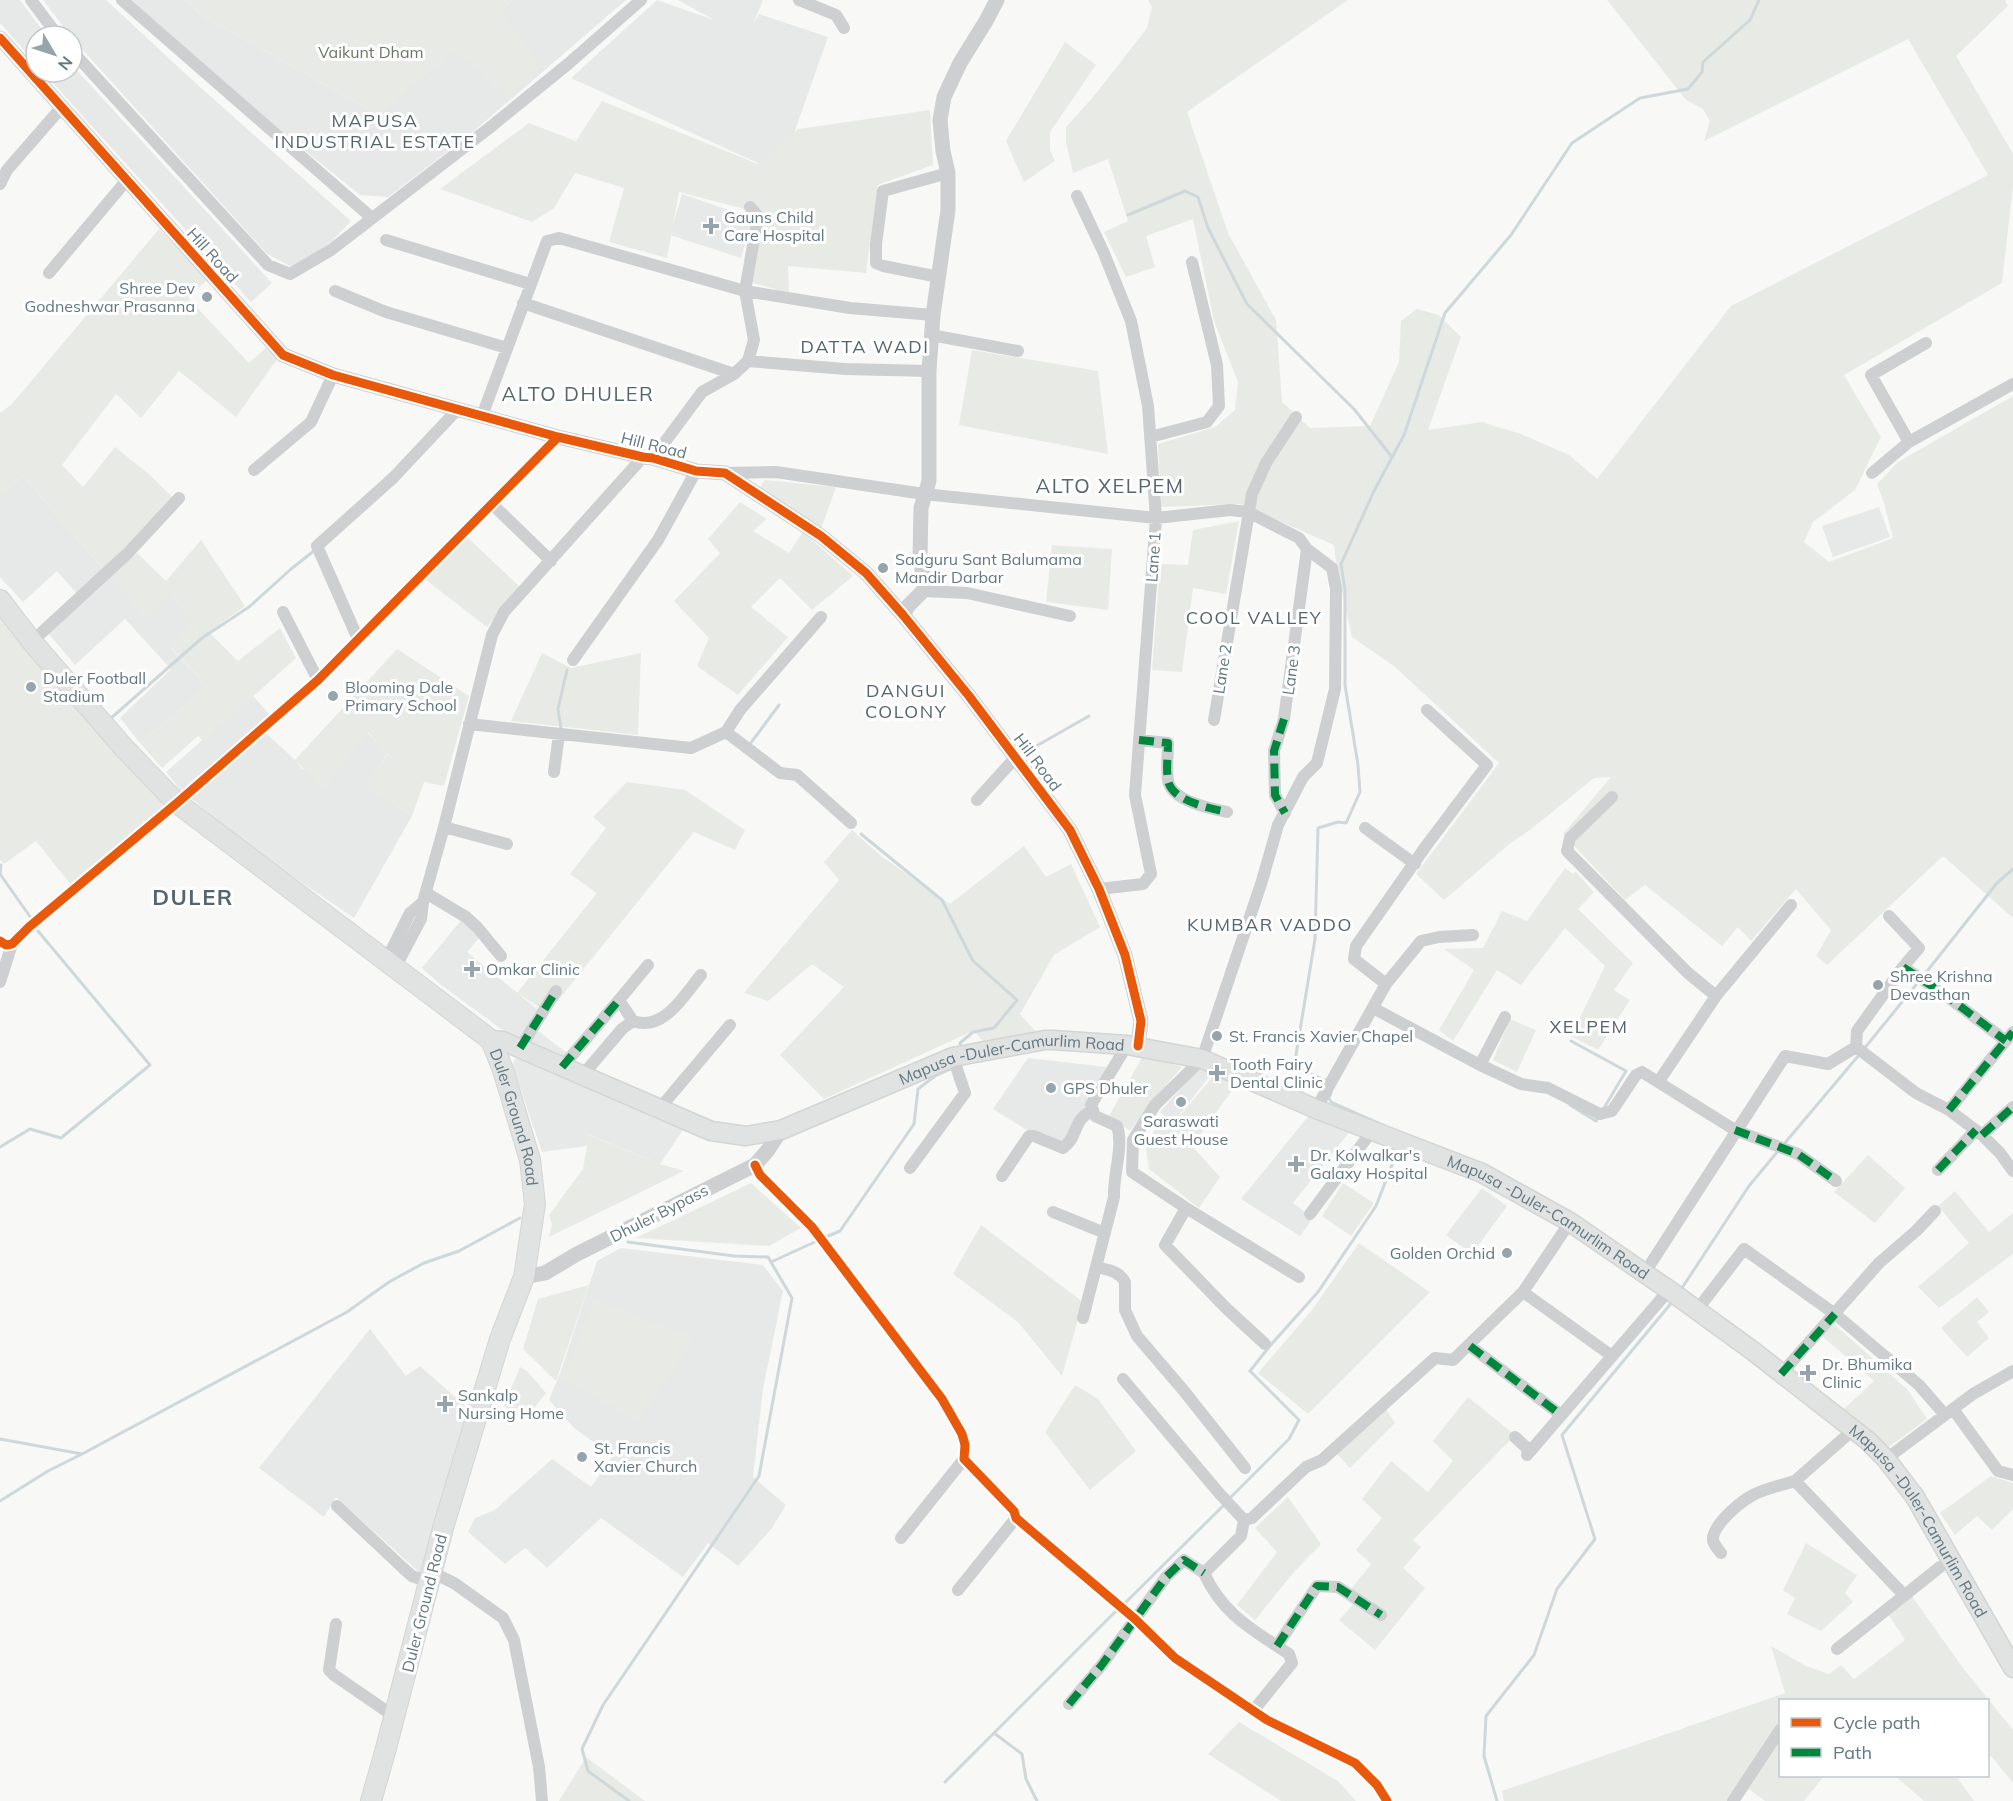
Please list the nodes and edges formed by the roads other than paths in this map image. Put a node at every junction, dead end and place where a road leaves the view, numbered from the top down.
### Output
1 (31, 0) edge
2 (122, 0) edge
3 (641, 0) edge
4 (799, 0) edge
5 (997, 0) edge
6 (49, 24) edge
7 (844, 28) dead end
8 (0, 38) edge
9 (84, 64) edge
10 (61, 108) junction
11 (948, 173) junction
12 (126, 181) junction
13 (0, 184) edge
14 (1077, 196) dead end
15 (750, 207) dead end
16 (372, 218) junction
17 (386, 240) dead end
18 (1192, 262) dead end
19 (50, 273) dead end
20 (939, 278) junction
21 (530, 284) junction
22 (334, 291) dead end
23 (745, 291) junction
24 (523, 303) junction
25 (933, 315) junction
26 (931, 334) junction
27 (1926, 343) dead end
28 (507, 348) junction
29 (1018, 351) dead end
30 (748, 361) junction
31 (929, 371) junction
32 (734, 374) junction
33 (333, 375) junction
34 (2013, 384) edge
35 (457, 410) junction
36 (482, 416) junction
37 (1296, 417) dead end
38 (558, 437) junction
39 (1150, 437) junction
40 (1909, 442) junction
41 (648, 458) junction
42 (254, 470) dead end
43 (696, 471) junction
44 (725, 473) junction
45 (1872, 473) dead end
46 (924, 494) junction
47 (179, 498) dead end
48 (492, 504) junction
49 (1248, 512) junction
50 (1156, 518) junction
51 (1307, 549) junction
52 (551, 561) junction
53 (923, 591) junction
54 (0, 600) edge
55 (283, 612) dead end
56 (903, 615) junction
57 (1070, 616) dead end
58 (821, 617) dead end
59 (358, 639) junction
60 (33, 643) junction
61 (573, 660) dead end
62 (318, 680) junction
63 (1427, 710) dead end
64 (1214, 720) dead end
65 (469, 724) junction
66 (726, 732) junction
67 (560, 734) junction
68 (1139, 740) junction
69 (1015, 758) junction
70 (554, 772) dead end
71 (1612, 797) dead end
72 (977, 800) dead end
73 (177, 803) junction
74 (1227, 812) dead end
75 (1285, 813) junction
76 (851, 823) dead end
77 (444, 827) junction
78 (1365, 828) dead end
79 (507, 844) dead end
80 (1415, 864) junction
81 (1099, 889) junction
82 (424, 897) junction
83 (1791, 905) dead end
84 (1889, 916) dead end
85 (1473, 935) dead end
86 (6, 942) edge
87 (501, 956) dead end
88 (390, 964) junction
89 (648, 965) dead end
90 (1903, 967) junction
91 (701, 975) dead end
92 (0, 982) edge
93 (1386, 984) junction
94 (556, 991) dead end
95 (1716, 996) junction
96 (619, 1000) junction
97 (1373, 1008) junction
98 (1505, 1017) dead end
99 (633, 1021) junction
100 (730, 1025) dead end
101 (2009, 1037) edge
102 (492, 1040) junction
103 (1132, 1045) junction
104 (1856, 1047) junction
105 (520, 1048) junction
106 (953, 1057) junction
107 (1202, 1059) junction
108 (1480, 1065) junction
109 (562, 1067) junction
110 (582, 1076) junction
111 (1659, 1082) junction
112 (2013, 1107) edge
113 (660, 1108) junction
114 (1316, 1109) junction
115 (1093, 1110) junction
116 (1949, 1110) junction
117 (781, 1130) junction
118 (1736, 1130) junction
119 (1372, 1131) junction
120 (1979, 1132) junction
121 (755, 1165) junction
122 (910, 1168) dead end
123 (1938, 1170) dead end
124 (2013, 1171) edge
125 (1002, 1176) dead end
126 (1836, 1181) dead end
127 (1186, 1208) junction
128 (1935, 1211) dead end
129 (1053, 1212) dead end
130 (1310, 1214) dead end
131 (1570, 1221) junction
132 (1105, 1233) junction
133 (1097, 1267) junction
134 (1644, 1274) junction
135 (524, 1277) junction
136 (1299, 1277) dead end
137 (1669, 1290) junction
138 (1523, 1292) junction
139 (1697, 1311) junction
140 (1835, 1314) junction
141 (1083, 1318) dead end
142 (1265, 1344) dead end
143 (1470, 1346) junction
144 (1612, 1356) junction
145 (2013, 1371) edge
146 (1781, 1374) junction
147 (1123, 1379) dead end
148 (1949, 1412) junction
149 (1561, 1415) junction
150 (1853, 1430) junction
151 (1515, 1437) dead end
152 (964, 1459) junction
153 (1886, 1459) junction
154 (1245, 1468) dead end
155 (2013, 1475) edge
156 (1795, 1481) junction
157 (337, 1506) dead end
158 (1016, 1518) junction
159 (1244, 1520) junction
160 (901, 1538) dead end
161 (1721, 1553) dead end
162 (1940, 1566) dead end
163 (1204, 1573) junction
164 (430, 1577) junction
165 (958, 1590) dead end
166 (1904, 1595) junction
167 (1381, 1616) dead end
168 (1136, 1619) junction
169 (336, 1624) dead end
170 (1277, 1646) junction
171 (1837, 1649) dead end
172 (2012, 1666) edge
173 (1069, 1704) dead end
174 (1253, 1711) junction
175 (395, 1717) junction
176 (1779, 1732) edge
177 (371, 1801) edge
178 (542, 1801) edge
179 (1387, 1801) edge
180 (1733, 1801) edge

1 - 6 street
2 - 16 street
3 - 16 street
4 - 7 street
5 - 11 street
8 - 10 street, Hill Road
9 - 16 street
10 - 12 street, Hill Road
10 - 13 street
11 - 20 street
11 - 20 street
12 - 19 street
12 - 33 street, Hill Road
14 - 39 street, Lane 1
15 - 23 street
17 - 21 street
18 - 39 street
20 - 25 street
21 - 23 street
21 - 24 street
22 - 28 street
23 - 25 street
23 - 30 street
24 - 28 street
24 - 32 street
25 - 26 street
26 - 29 street
26 - 31 street
27 - 40 street
28 - 36 street
30 - 31 street
30 - 32 street
31 - 46 street
32 - 41 street
33 - 35 street, Hill Road
33 - 42 street
34 - 40 street
35 - 36 street, Hill Road
35 - 59 street
36 - 38 street, Hill Road
37 - 49 street, Lane 2
38 - 41 street, Hill Road
38 - 48 street
39 - 50 street, Lane 1
40 - 45 street
41 - 43 street, Hill Road
41 - 52 street
43 - 44 street, Hill Road
43 - 61 street
44 - 46 street
44 - 56 street, Hill Road
46 - 50 street
46 - 53 street
47 - 60 street
48 - 52 street
48 - 59 street
49 - 50 street
49 - 51 street
49 - 64 street, Lane 2
50 - 68 street, Lane 1
51 - 75 street, Lane 3
51 - 75 street
52 - 65 street
53 - 56 street
53 - 57 street
54 - 60 main road, Duler Ground Road
55 - 62 street
56 - 69 street, Hill Road
58 - 66 street
59 - 62 street
60 - 73 main road, Duler Ground Road
62 - 73 street
63 - 80 street
65 - 67 street
65 - 77 street
66 - 67 street
66 - 76 street
67 - 70 street
68 - 74 street
68 - 81 street, Lane 1
69 - 72 street
69 - 81 street, Hill Road
71 - 95 street
73 - 86 street
73 - 88 main road, Duler Ground Road
75 - 107 street
77 - 79 street
77 - 82 street
78 - 80 street
80 - 93 street
81 - 103 street, Hill Road
82 - 87 street
82 - 88 street
83 - 95 street
84 - 90 street
85 - 93 street
86 - 92 street
88 - 102 main road, Duler Ground Road
89 - 96 street
90 - 101 street
90 - 104 street
91 - 99 street
93 - 97 street
94 - 105 street
95 - 111 street
96 - 99 street
96 - 109 street
97 - 108 street
97 - 114 street
98 - 108 street
99 - 110 street
100 - 113 street
101 - 116 street
102 - 105 main road, Mapusa -Duler-Camurlim Road
102 - 135 main road, Duler Ground Road
103 - 106 main road, Mapusa -Duler-Camurlim Road
103 - 107 main road, Mapusa -Duler-Camurlim Road
103 - 115 street
104 - 116 street
104 - 118 street
105 - 109 main road, Mapusa -Duler-Camurlim Road
106 - 117 main road, Mapusa -Duler-Camurlim Road
106 - 122 street
107 - 114 main road, Mapusa -Duler-Camurlim Road
107 - 127 street
108 - 111 street
109 - 110 main road, Mapusa -Duler-Camurlim Road
110 - 113 main road, Mapusa -Duler-Camurlim Road
111 - 118 street
112 - 120 street
113 - 117 main road, Mapusa -Duler-Camurlim Road
114 - 119 main road, Mapusa -Duler-Camurlim Road
115 - 125 street
115 - 132 street
116 - 120 street
117 - 121 street, Dhuler Bypass
118 - 126 street
118 - 134 street
119 - 130 street
119 - 131 main road, Mapusa -Duler-Camurlim Road
120 - 123 street
120 - 124 street
121 - 135 street, Dhuler Bypass
121 - 152 street
127 - 136 street
127 - 142 street
128 - 140 street
129 - 132 street
131 - 134 main road, Mapusa -Duler-Camurlim Road
131 - 138 street
132 - 133 street
133 - 141 street
133 - 154 street
134 - 137 main road, Mapusa -Duler-Camurlim Road
135 - 164 main road, Duler Ground Road
137 - 139 main road, Mapusa -Duler-Camurlim Road
137 - 144 street
138 - 143 street
138 - 144 street
139 - 140 street
139 - 146 main road, Mapusa -Duler-Camurlim Road
140 - 146 street
140 - 148 street
143 - 149 street
143 - 159 street
144 - 149 street
145 - 148 street
146 - 150 main road, Mapusa -Duler-Camurlim Road
147 - 159 street
148 - 153 street
148 - 155 street
149 - 151 street
150 - 153 main road, Mapusa -Duler-Camurlim Road
150 - 156 street
152 - 158 street
152 - 160 street
153 - 172 main road, Mapusa -Duler-Camurlim Road
156 - 161 street
156 - 166 street
157 - 164 street
158 - 165 street
158 - 168 street
159 - 163 street
162 - 166 street
163 - 168 street
163 - 170 street
164 - 175 main road, Duler Ground Road
164 - 178 street
166 - 171 street
167 - 170 street
168 - 173 street
168 - 174 street
169 - 175 street
170 - 174 street
174 - 179 street
175 - 177 main road, Duler Ground Road
176 - 180 street

